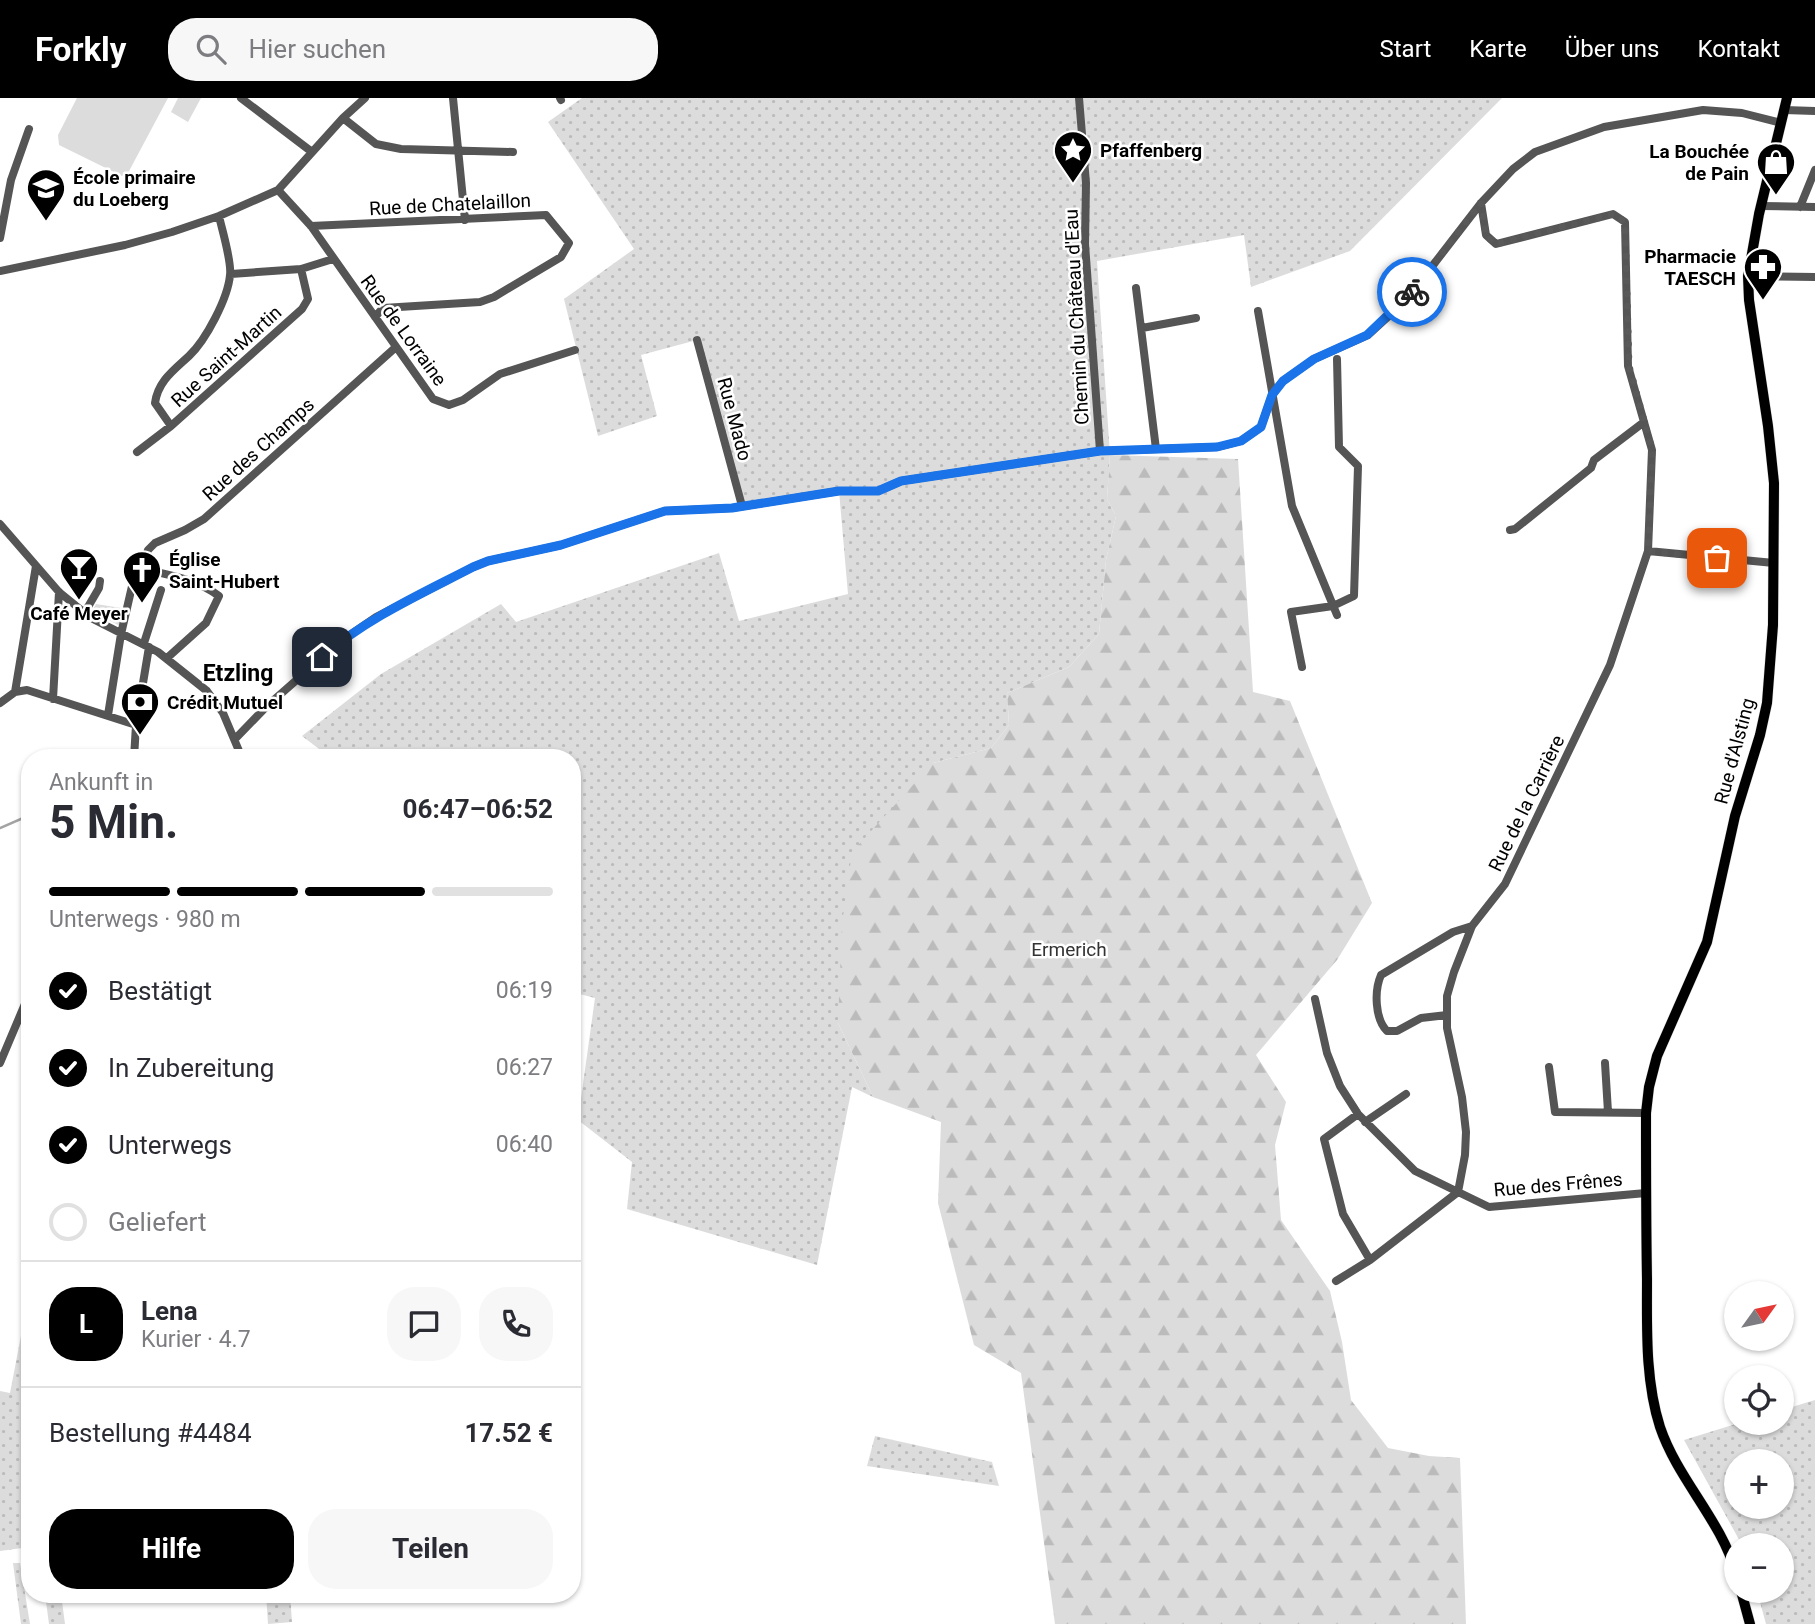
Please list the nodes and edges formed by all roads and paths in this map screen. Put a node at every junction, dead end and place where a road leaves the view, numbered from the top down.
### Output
1 (241, 98) edge
2 (365, 98) edge
3 (453, 98) edge
4 (1079, 98) edge
5 (1787, 98) edge
6 (1784, 110) junction
7 (1815, 111) edge
8 (343, 118) junction
9 (1781, 123) junction
10 (29, 129) dead end
11 (458, 151) junction
12 (312, 152) junction
13 (513, 152) dead end
14 (1815, 170) edge
15 (278, 190) junction
16 (1481, 203) junction
17 (1761, 206) junction
18 (1800, 207) junction
19 (1815, 207) edge
20 (219, 216) junction
21 (465, 220) junction
22 (311, 226) junction
23 (0, 238) edge
24 (333, 259) junction
25 (301, 269) junction
26 (0, 271) edge
27 (231, 274) junction
28 (1748, 276) junction
29 (1815, 277) edge
30 (1136, 288) dead end
31 (1258, 311) dead end
32 (375, 317) junction
33 (1196, 318) dead end
34 (1142, 328) junction
35 (697, 340) dead end
36 (396, 347) junction
37 (575, 350) dead end
38 (1337, 359) dead end
39 (1272, 395) junction
40 (1644, 422) junction
41 (171, 426) junction
42 (1156, 449) junction
43 (1100, 451) junction
44 (137, 452) dead end
45 (742, 506) junction
46 (0, 524) edge
47 (1510, 530) dead end
48 (1648, 551) junction
49 (1774, 563) junction
50 (36, 566) junction
51 (142, 569) junction
52 (100, 581) dead end
53 (161, 590) dead end
54 (59, 592) junction
55 (1333, 606) junction
56 (85, 612) junction
57 (1338, 615) dead end
58 (121, 634) junction
59 (146, 645) junction
60 (167, 658) junction
61 (1302, 667) dead end
62 (15, 692) junction
63 (53, 699) junction
64 (0, 703) edge
65 (108, 715) junction
66 (136, 725) junction
67 (235, 739) junction
68 (135, 749) edge
69 (239, 749) edge
70 (1472, 926) junction
71 (1315, 999) dead end
72 (21, 1013) edge
73 (1447, 1015) junction
74 (0, 1063) edge
75 (1605, 1063) dead end
76 (1549, 1067) dead end
77 (1406, 1094) dead end
78 (1608, 1112) junction
79 (1646, 1113) junction
80 (1358, 1114) junction
81 (1365, 1122) junction
82 (1458, 1192) junction
83 (1646, 1193) junction
84 (1370, 1260) junction
85 (1336, 1281) dead end
86 (1724, 1542) edge
87 (1744, 1603) edge
88 (1750, 1624) edge

1 - 12 street
2 - 8 street
3 - 11 street
4 - 43 street, Chemin du Château d'Eau
5 - 6 main road, Rue d'Alsting
6 - 7 street
6 - 9 main road, Rue d'Alsting
8 - 11 street
8 - 12 street
9 - 16 street
9 - 17 main road, Rue d'Alsting
10 - 23 street
11 - 13 street
11 - 21 street
12 - 15 street
14 - 18 street
15 - 20 street
15 - 22 street, Rue de Lorraine
16 - 39 street
16 - 40 street, Rue de la Carrière
17 - 18 street
17 - 28 main road, Rue d'Alsting
18 - 19 street
20 - 26 street
20 - 27 street
21 - 22 street, Rue de Chatelaillon
21 - 32 street, Rue de Chatelaillon
22 - 24 street, Rue de Lorraine
24 - 25 street
24 - 32 street, Rue de Lorraine
25 - 27 street
25 - 41 street, Rue Saint-Martin
27 - 41 street
28 - 29 street
28 - 49 main road, Rue d'Alsting
30 - 34 street
31 - 39 street
32 - 36 street, Rue de Lorraine
33 - 34 street
34 - 42 street
35 - 45 street, Rue Mado
36 - 37 street, Rue de Lorraine
36 - 51 street, Rue des Champs
38 - 55 street
39 - 42 street
39 - 55 street
40 - 47 street
40 - 48 street, Rue de la Carrière
41 - 44 street, Rue Saint-Martin
42 - 43 street
43 - 45 street
45 - 67 street
46 - 50 street
48 - 49 street
48 - 70 street, Rue de la Carrière
49 - 79 main road, Rue d'Alsting
50 - 54 street
50 - 62 street
51 - 58 street, Rue des Champs
51 - 60 street
52 - 56 street
53 - 59 street
54 - 56 street
54 - 63 street
55 - 57 street
55 - 61 street
56 - 58 street
58 - 59 street
58 - 65 street, Rue des Champs
59 - 60 street
59 - 66 street
60 - 67 street
62 - 63 street
62 - 64 street
63 - 65 street
65 - 66 street
66 - 68 street
67 - 69 street
70 - 73 street, Rue de la Carrière
70 - 73 street
71 - 80 street, Rue des Frênes
72 - 74 street
73 - 82 street, Rue de la Carrière
75 - 78 street
76 - 78 street
77 - 81 street
78 - 79 street
79 - 83 main road, Rue d'Alsting
80 - 81 street, Rue des Frênes
80 - 84 street
81 - 82 street, Rue des Frênes
82 - 83 street, Rue des Frênes
82 - 84 street
83 - 86 main road, Rue d'Alsting
84 - 85 street
87 - 88 main road

